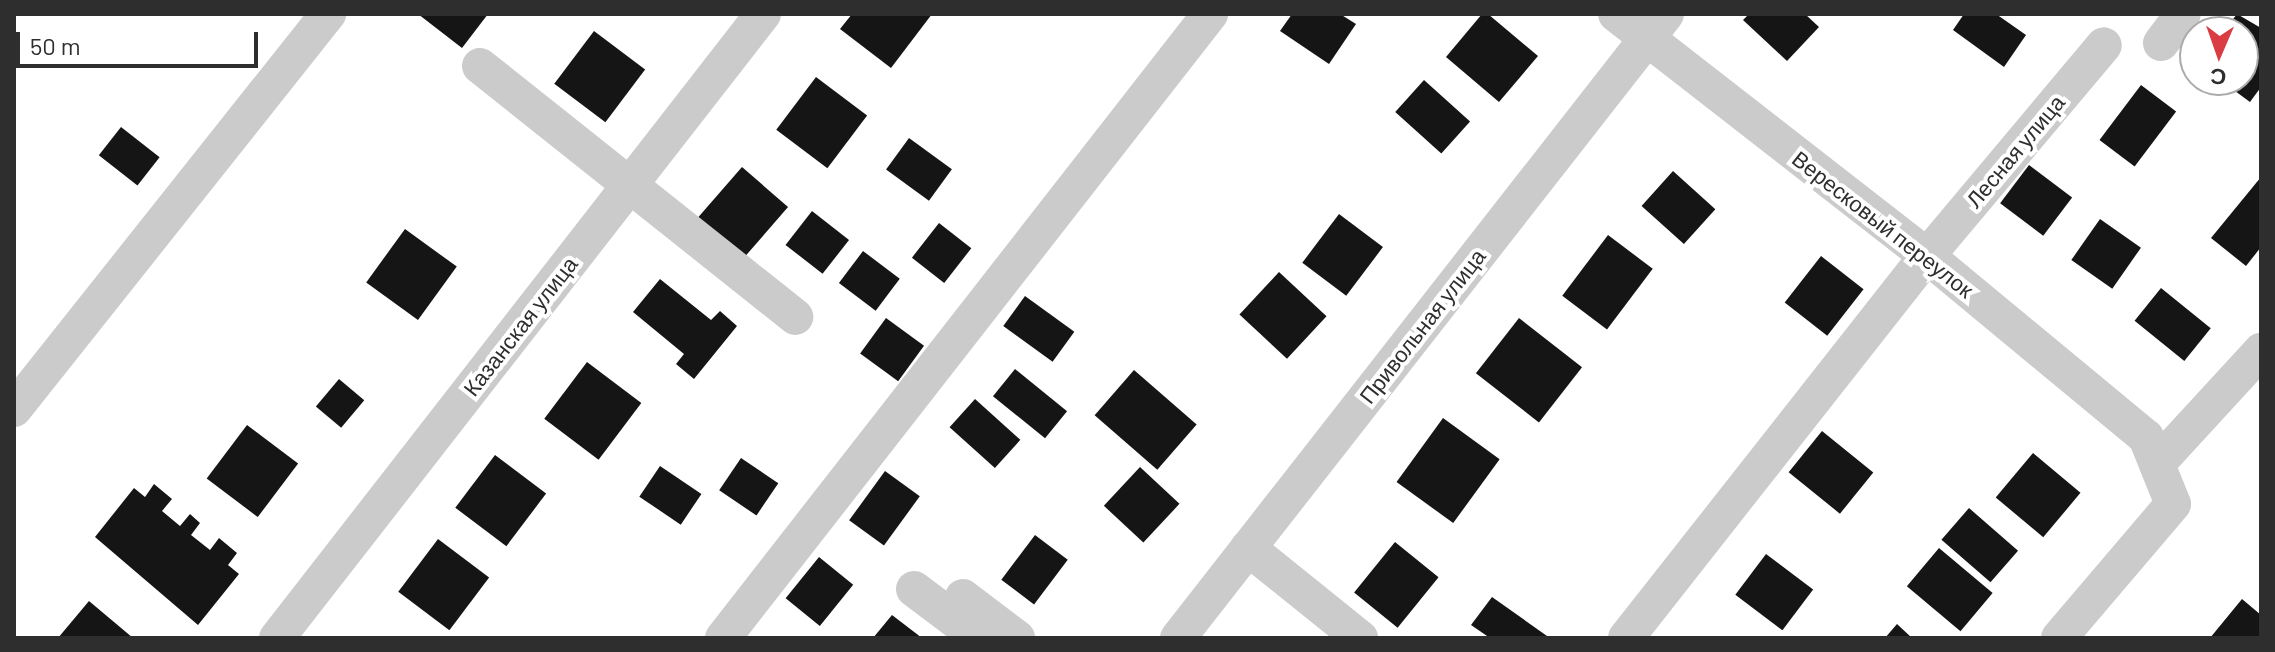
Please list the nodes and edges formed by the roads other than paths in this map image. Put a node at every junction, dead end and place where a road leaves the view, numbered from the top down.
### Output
1 (328, 14) edge
2 (763, 14) edge
3 (1210, 14) edge
4 (1616, 14) edge
5 (2183, 14) edge
6 (1656, 26) edge
7 (2161, 43) dead end
8 (2104, 45) dead end
9 (480, 66) dead end
10 (630, 185) junction
11 (1927, 256) junction
12 (795, 317) dead end
13 (2261, 351) edge
14 (14, 409) edge
15 (2152, 451) junction
16 (1248, 548) junction
17 (953, 588) dead end
18 (914, 589) dead end
19 (277, 638) edge
20 (723, 638) edge
21 (979, 638) edge
22 (1017, 638) edge
23 (1178, 638) edge
24 (1360, 638) edge
25 (1626, 638) edge
26 (2059, 638) edge

1 - 14 street
2 - 10 street, Казанская улица
3 - 20 street
4 - 6 street, Вересковый переулок
5 - 7 street
6 - 11 street, Вересковый переулок
6 - 16 street, Привольная улица
8 - 11 street, Лесная улица
9 - 10 street
10 - 12 street
10 - 19 street, Казанская улица
11 - 15 street, Вересковый переулок
11 - 25 street, Лесная улица
13 - 15 street
15 - 26 street
16 - 23 street, Привольная улица
16 - 24 street
17 - 22 street
18 - 21 street

